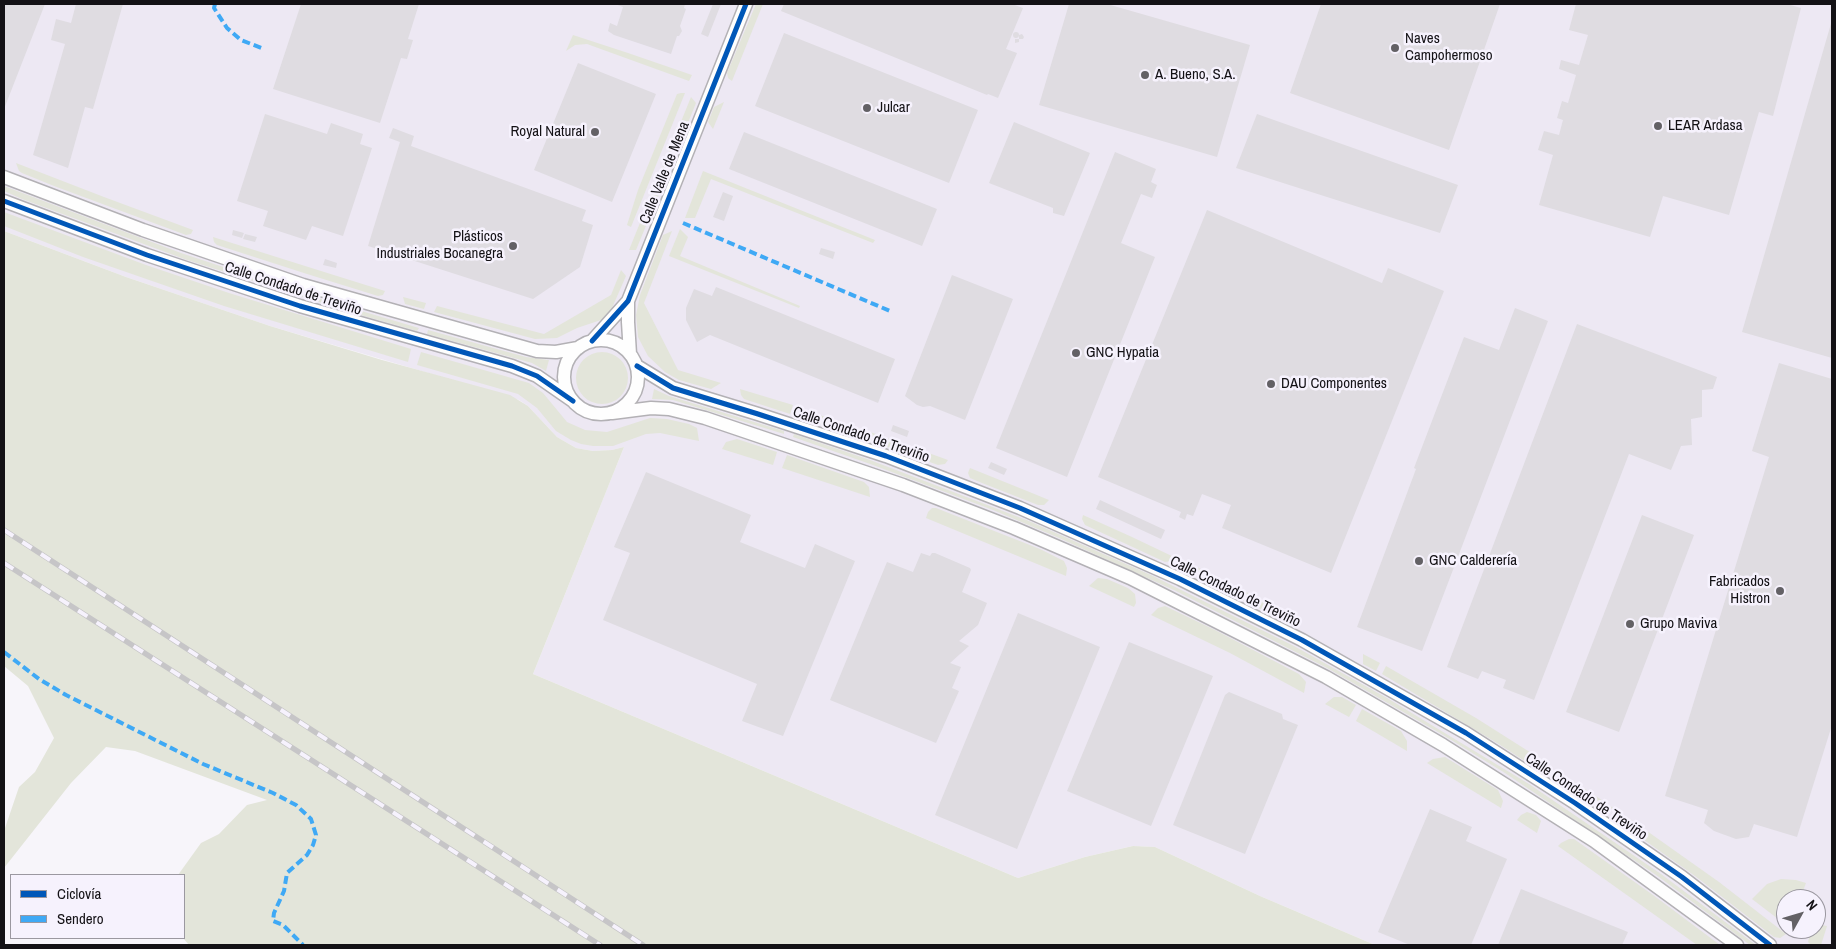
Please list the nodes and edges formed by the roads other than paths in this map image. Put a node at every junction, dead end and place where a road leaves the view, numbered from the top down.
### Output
1 (746, 4) edge
2 (4, 177) edge
3 (4, 201) edge
4 (628, 301) junction
5 (592, 341) junction
6 (578, 348) junction
7 (630, 354) junction
8 (636, 366) junction
9 (573, 401) junction
10 (612, 413) junction
11 (1737, 945) edge
12 (1770, 945) edge

1 - 4 street, Calle Valle de Mena
2 - 6 street, Calle Condado de Treviño
3 - 9 street, Calle Condado de Treviño
4 - 5 street, Calle Valle de Mena
4 - 7 street, Calle Valle de Mena
5 - 6 street
5 - 7 street
6 - 9 street
7 - 8 street
8 - 10 street
8 - 12 street, Calle Condado de Treviño
9 - 10 street
10 - 11 street

